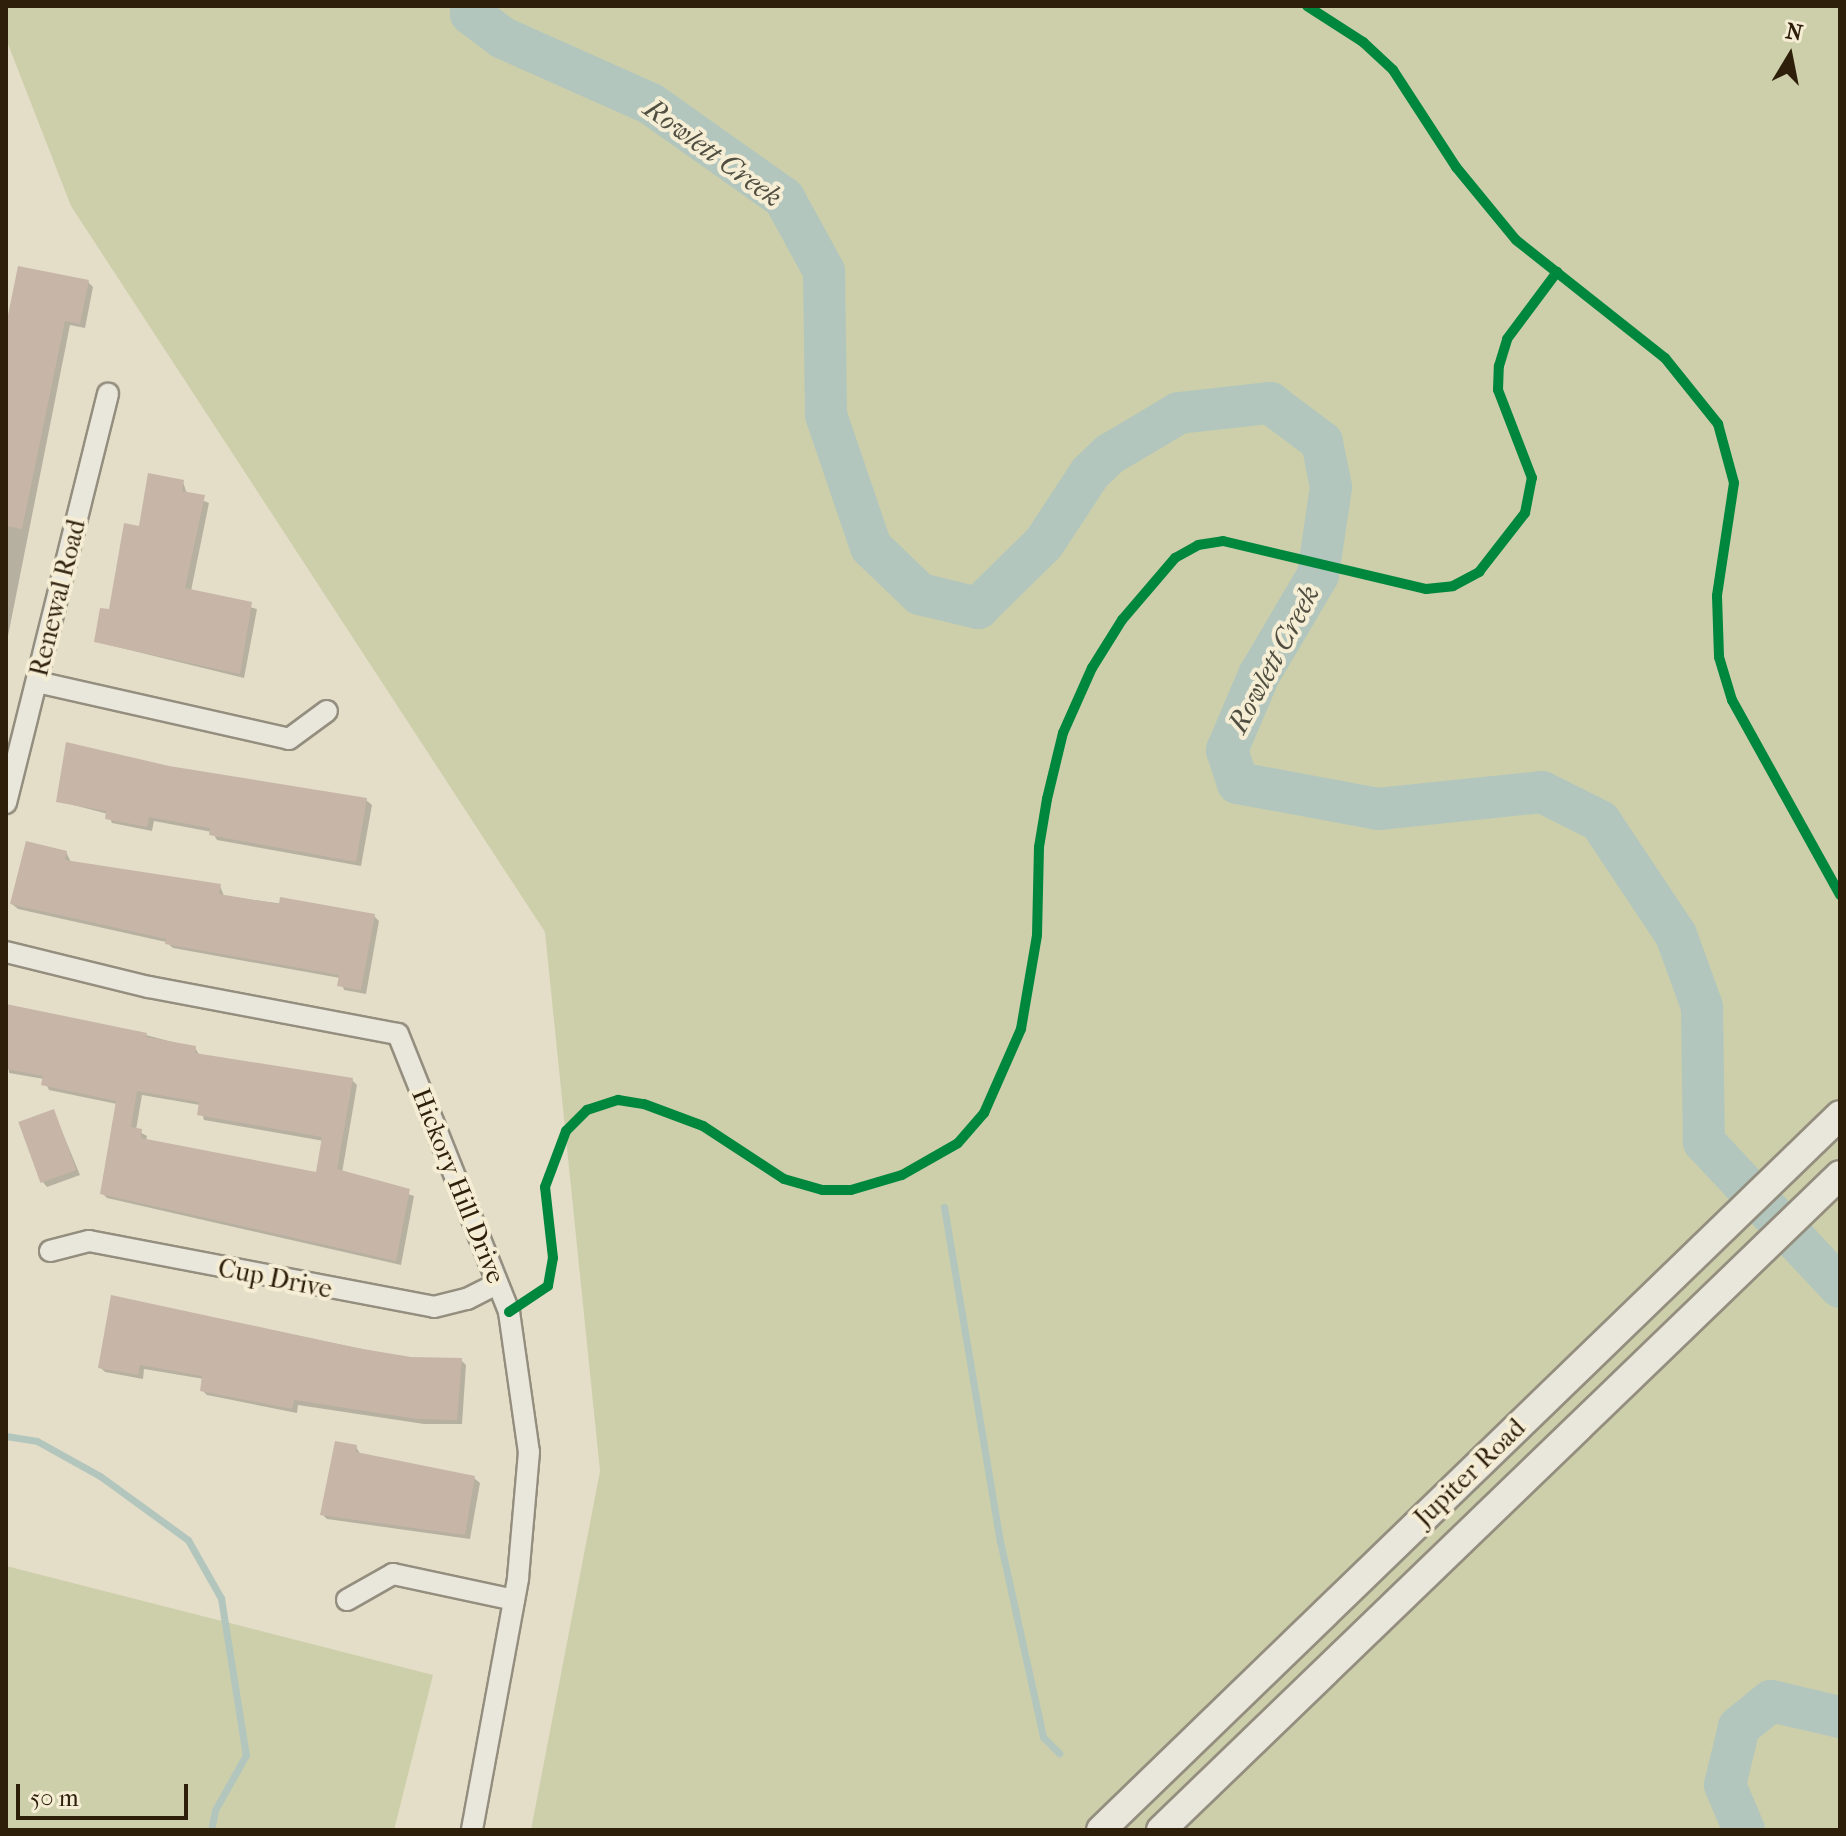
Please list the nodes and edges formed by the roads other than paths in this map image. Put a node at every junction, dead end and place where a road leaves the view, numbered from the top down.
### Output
1 (108, 393) dead end
2 (37, 682) junction
3 (327, 711) dead end
4 (6, 803) edge
5 (6, 952) edge
6 (1840, 1115) edge
7 (1840, 1175) edge
8 (50, 1251) dead end
9 (497, 1284) junction
10 (347, 1600) dead end
11 (514, 1600) junction
12 (472, 1830) edge
13 (1101, 1830) edge
14 (1161, 1830) edge

1 - 2 street, Renewal Road
2 - 3 street
2 - 4 street, Renewal Road
5 - 9 street, Hickory Hill Drive
6 - 13 main road, Jupiter Road
7 - 14 main road, Jupiter Road
8 - 9 street, Cup Drive
9 - 11 street, Hickory Hill Drive
10 - 11 street
11 - 12 street, Hickory Hill Drive

